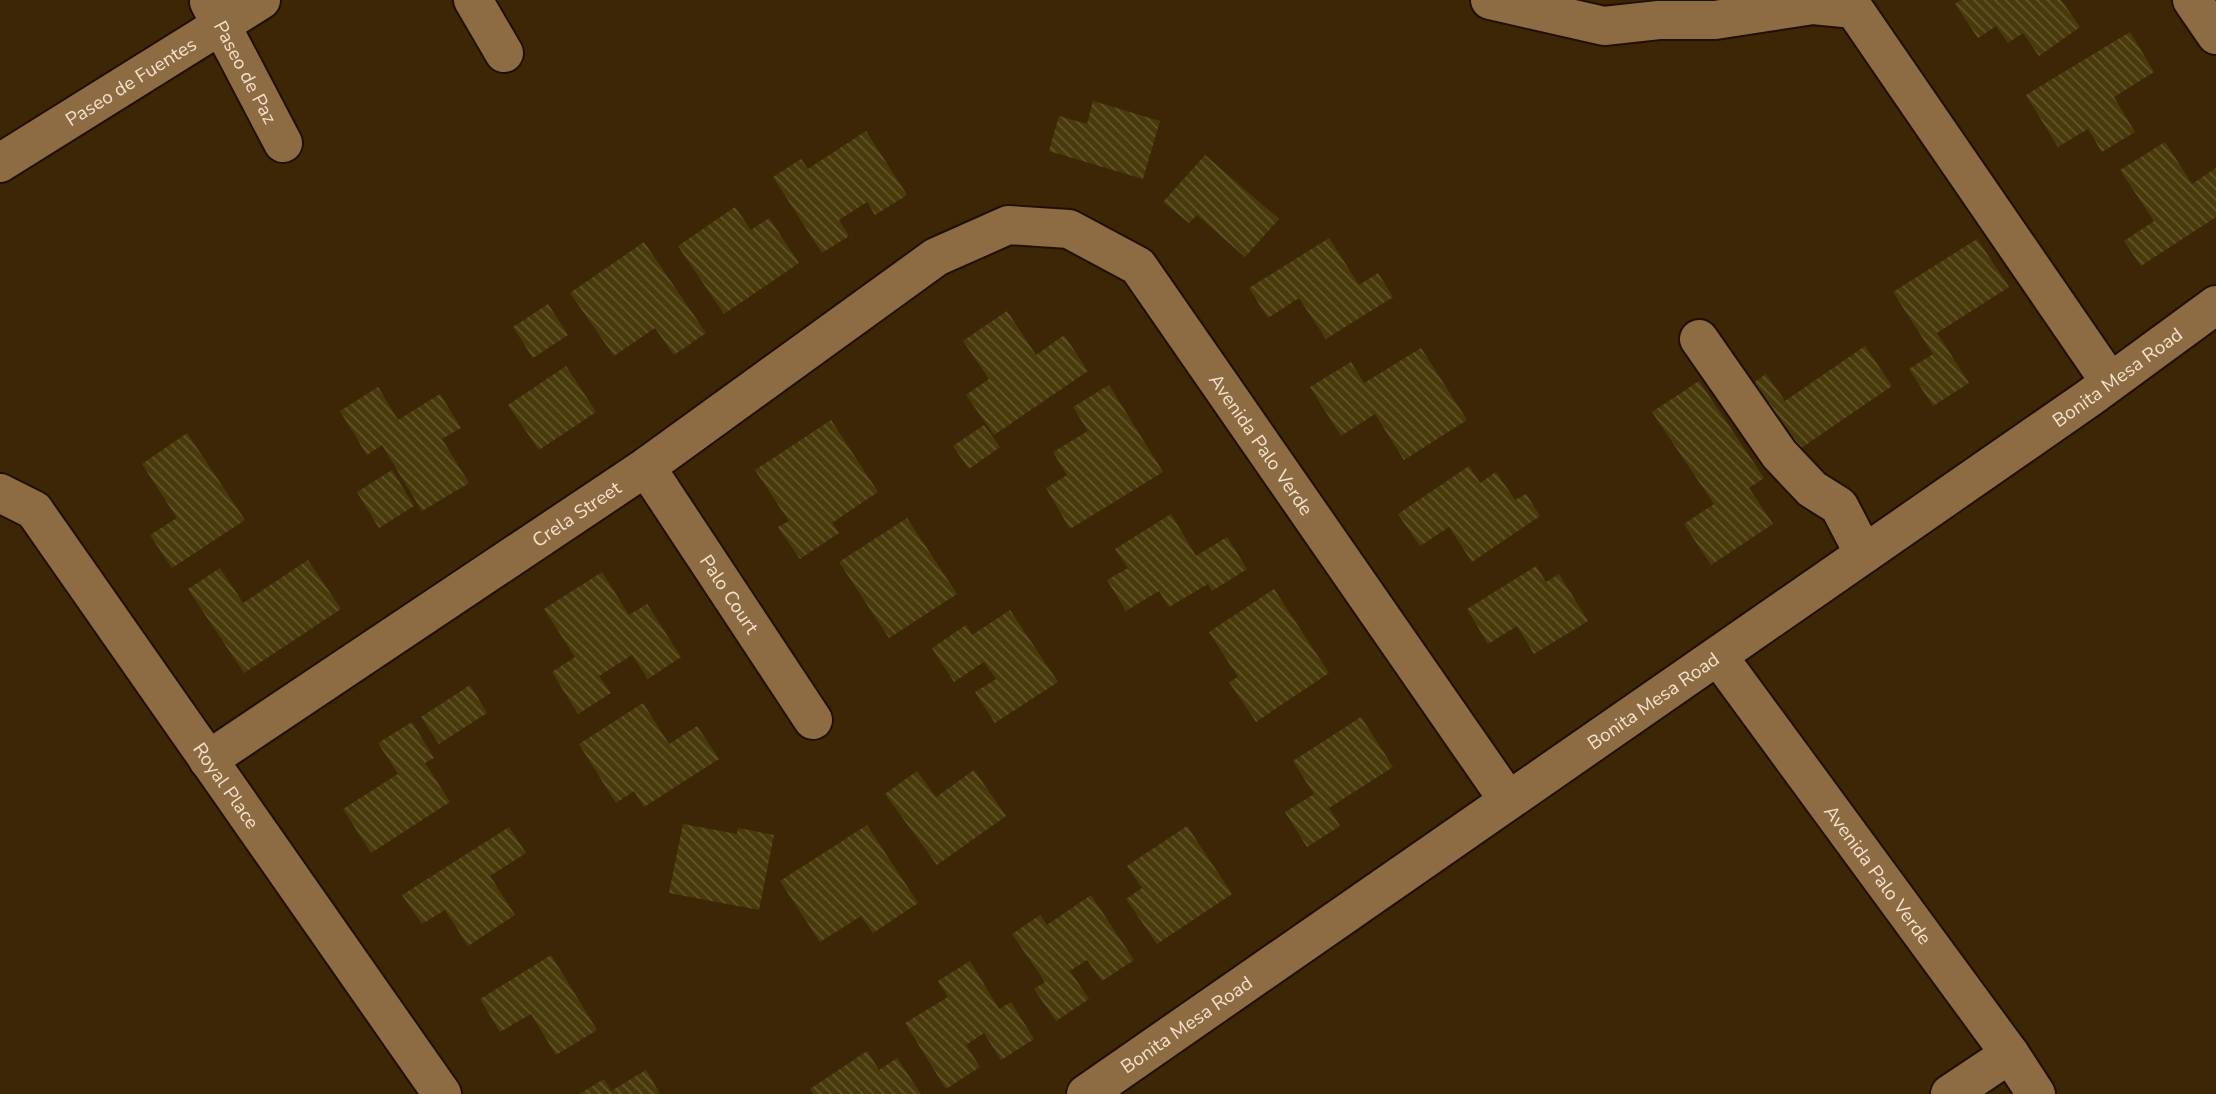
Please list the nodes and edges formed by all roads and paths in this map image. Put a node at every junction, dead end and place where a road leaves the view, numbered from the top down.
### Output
1 (261, 0) edge
2 (473, 0) edge
3 (1490, 0) edge
4 (2192, 0) edge
5 (1851, 5) edge
6 (215, 11) edge
7 (2216, 36) edge
8 (504, 52) dead end
9 (283, 143) dead end
10 (0, 162) edge
11 (936, 257) joint
12 (2216, 305) edge
13 (1699, 339) dead end
14 (2110, 382) junction
15 (646, 467) junction
16 (0, 493) edge
17 (1864, 554) junction
18 (1718, 656) junction
19 (813, 720) dead end
20 (208, 760) junction
21 (1508, 800) junction
22 (2010, 1054) junction
23 (1091, 1093) edge
24 (442, 1094) edge
25 (1950, 1094) edge
26 (2036, 1094) edge

1 - 6 street, Paseo de Fuentes
2 - 8 street
3 - 5 street
4 - 7 street
5 - 14 street
6 - 9 street, Paseo de Paz
6 - 10 street, Paseo de Fuentes
11 - 15 street, Crela Street
11 - 21 street, Avenida Palo Verde
12 - 14 street, Bonita Mesa Road
13 - 17 street
14 - 17 street, Bonita Mesa Road
15 - 19 street, Palo Court
15 - 20 street, Crela Street
16 - 20 street, Royal Place
17 - 18 street, Bonita Mesa Road
18 - 21 street, Bonita Mesa Road
18 - 22 street, Avenida Palo Verde
20 - 24 street, Royal Place
21 - 23 street, Bonita Mesa Road
22 - 25 street
22 - 26 street, Avenida Palo Verde

